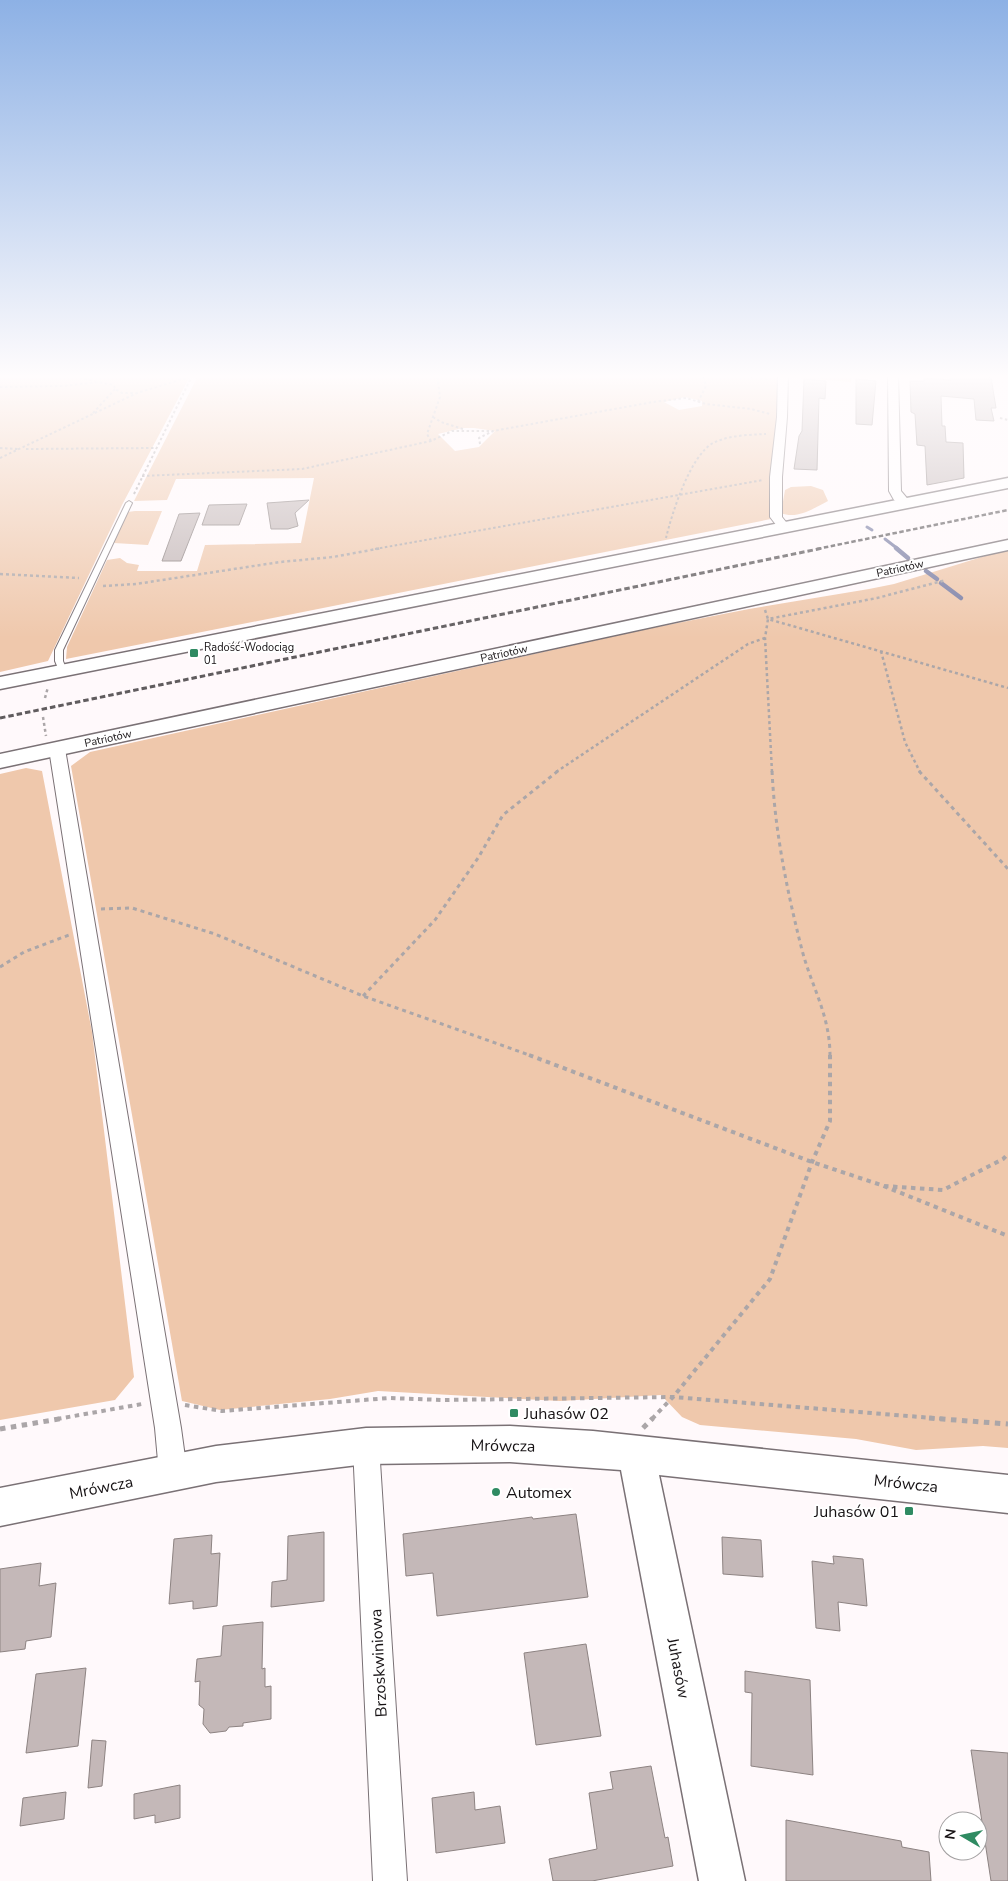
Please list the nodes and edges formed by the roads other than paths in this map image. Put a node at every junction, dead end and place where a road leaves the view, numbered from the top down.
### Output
1 (778, 462) edge
2 (895, 462) edge
3 (1008, 483) edge
4 (129, 503) road end
5 (905, 503) junction
6 (784, 527) junction
7 (1008, 545) edge
8 (62, 671) junction
9 (0, 683) edge
10 (57, 749) junction
11 (0, 761) edge
12 (641, 1442) junction
13 (366, 1446) junction
14 (173, 1472) junction
15 (1008, 1494) edge
16 (0, 1506) edge
17 (390, 1881) edge
18 (722, 1881) edge

1 - 6 street
2 - 5 street
3 - 5 main road
4 - 8 lane
5 - 6 main road
6 - 8 main road
7 - 10 main road, Patriotów
8 - 9 main road
10 - 11 main road, Patriotów
10 - 14 street
12 - 13 main road, Mrówcza
12 - 15 main road, Mrówcza
12 - 18 main road, Juhasów
13 - 14 main road, Mrówcza
13 - 17 street, Brzoskwiniowa
14 - 16 main road, Mrówcza

